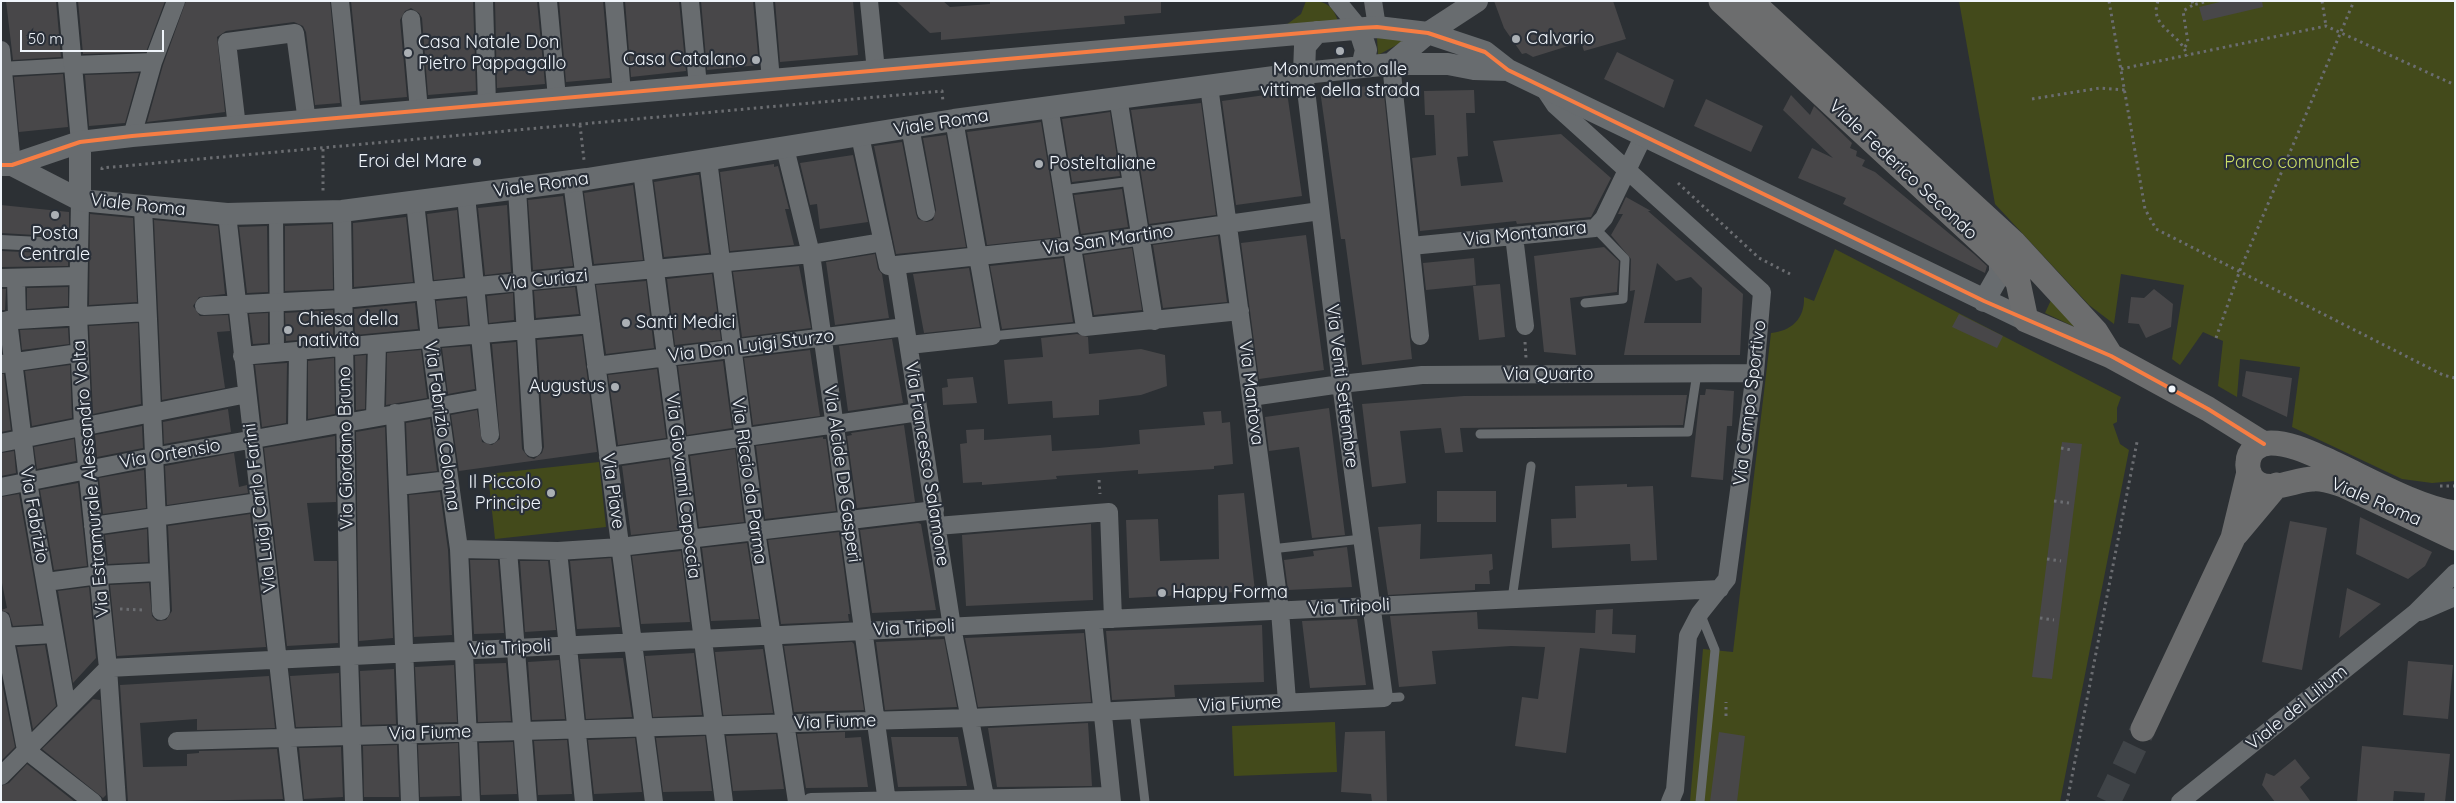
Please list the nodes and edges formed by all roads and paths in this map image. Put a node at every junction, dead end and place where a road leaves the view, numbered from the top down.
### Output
1 (66, 1) edge
2 (176, 1) edge
3 (340, 1) edge
4 (484, 1) edge
5 (548, 1) edge
6 (614, 1) edge
7 (690, 1) edge
8 (764, 1) edge
9 (869, 1) edge
10 (1337, 1) edge
11 (1373, 1) edge
12 (1477, 1) edge
13 (1720, 1) edge
14 (1751, 1) edge
15 (2109, 1) edge
16 (2158, 1) edge
17 (2208, 1) edge
18 (2322, 1) edge
19 (2354, 1) edge
20 (2192, 3) edge
21 (411, 19) dead end
22 (2326, 26) junction
23 (1368, 27) junction
24 (1316, 32) junction
25 (1428, 33) junction
26 (2340, 33) junction
27 (2185, 48) junction
28 (1, 50) edge
29 (2187, 56) junction
30 (153, 62) junction
31 (1391, 64) junction
32 (73, 66) junction
33 (1362, 67) junction
34 (2, 69) edge
35 (2121, 69) junction
36 (1508, 70) junction
37 (876, 71) junction
38 (1304, 73) junction
39 (771, 80) junction
40 (2455, 85) edge
41 (698, 86) junction
42 (1210, 86) junction
43 (1542, 86) junction
44 (2125, 90) junction
45 (622, 93) junction
46 (1118, 97) junction
47 (557, 98) junction
48 (2032, 99) dead end
49 (487, 105) junction
50 (1049, 106) junction
51 (419, 111) junction
52 (950, 113) junction
53 (352, 117) junction
54 (307, 122) junction
55 (580, 125) junction
56 (237, 127) junction
57 (910, 127) junction
58 (1644, 135) junction
59 (132, 136) junction
60 (860, 136) junction
61 (80, 142) junction
62 (785, 148) junction
63 (322, 149) junction
64 (708, 160) junction
65 (7, 165) edge
66 (1627, 169) junction
67 (642, 171) junction
68 (102, 174) dead end
69 (578, 174) junction
70 (1132, 181) junction
71 (1678, 183) dead end
72 (518, 189) junction
73 (1062, 190) junction
74 (466, 196) junction
75 (80, 200) junction
76 (415, 202) junction
77 (333, 205) junction
78 (143, 207) junction
79 (1320, 211) junction
80 (926, 212) dead end
81 (276, 213) junction
82 (228, 214) junction
83 (1228, 224) junction
84 (1595, 228) junction
85 (1141, 236) junction
86 (1514, 236) junction
87 (1, 242) edge
88 (883, 242) junction
89 (78, 246) junction
90 (1072, 246) junction
91 (1411, 246) junction
92 (811, 254) junction
93 (979, 256) junction
94 (2000, 259) junction
95 (720, 262) junction
96 (896, 265) junction
97 (655, 269) junction
98 (2240, 270) junction
99 (1790, 274) dead end
100 (78, 276) junction
101 (584, 276) junction
102 (2044, 277) junction
103 (9, 278) edge
104 (523, 282) junction
105 (475, 286) junction
106 (425, 291) junction
107 (343, 299) junction
108 (1984, 301) junction
109 (277, 302) junction
110 (1585, 303) dead end
111 (236, 304) junction
112 (204, 306) dead end
113 (148, 312) junction
114 (1240, 312) junction
115 (78, 315) junction
116 (9, 320) edge
117 (1154, 320) junction
118 (2026, 320) junction
119 (591, 324) junction
120 (1524, 326) joint
121 (906, 327) junction
122 (1086, 327) junction
123 (526, 330) junction
124 (480, 334) junction
125 (992, 336) junction
126 (1420, 336) dead end
127 (824, 337) junction
128 (2216, 338) dead end
129 (430, 339) junction
130 (377, 344) junction
131 (909, 345) junction
132 (344, 347) junction
133 (731, 349) junction
134 (298, 351) junction
135 (79, 353) junction
136 (277, 353) junction
137 (242, 356) junction
138 (2111, 356) junction
139 (666, 357) junction
140 (7, 363) edge
141 (596, 366) junction
142 (1755, 373) junction
143 (1697, 374) junction
144 (1527, 375) junction
145 (2455, 378) edge
146 (1341, 384) junction
147 (247, 394) junction
148 (1252, 397) junction
149 (486, 398) junction
150 (439, 405) junction
151 (2208, 409) junction
152 (919, 412) junction
153 (395, 413) junction
154 (151, 414) junction
155 (375, 416) junction
156 (345, 422) junction
157 (835, 424) junction
158 (83, 427) junction
159 (297, 431) junction
160 (1480, 434) dead end
161 (490, 435) dead end
162 (743, 437) junction
163 (22, 439) junction
164 (252, 440) junction
165 (2137, 442) dead end
166 (1, 443) edge
167 (2264, 444) junction
168 (678, 446) junction
169 (533, 448) dead end
170 (2061, 448) dead end
171 (2072, 450) dead end
172 (153, 457) junction
173 (608, 457) junction
174 (1530, 466) dead end
175 (2248, 469) junction
176 (88, 470) junction
177 (449, 480) junction
178 (28, 482) junction
179 (2278, 485) junction
180 (398, 486) junction
181 (1, 487) edge
182 (2054, 501) dead end
183 (259, 502) junction
184 (2069, 503) dead end
185 (156, 517) junction
186 (936, 518) junction
187 (849, 520) junction
188 (93, 526) junction
189 (2453, 528) edge
190 (756, 531) junction
191 (2233, 538) junction
192 (690, 539) junction
193 (1362, 539) junction
194 (620, 547) junction
195 (458, 549) junction
196 (1271, 549) junction
197 (508, 550) junction
198 (558, 551) junction
199 (2047, 559) dead end
200 (2061, 561) dead end
201 (158, 572) junction
202 (2455, 573) edge
203 (99, 575) junction
204 (46, 582) junction
205 (1720, 589) junction
206 (2455, 597) edge
207 (1512, 599) junction
208 (1372, 606) junction
209 (102, 608) junction
210 (161, 611) joint
211 (1280, 611) junction
212 (1700, 612) junction
213 (2415, 613) junction
214 (2040, 618) dead end
215 (1114, 619) junction
216 (1093, 620) junction
217 (2054, 620) dead end
218 (952, 626) junction
219 (2, 631) edge
220 (865, 631) junction
221 (54, 634) junction
222 (772, 635) junction
223 (703, 638) junction
224 (633, 642) junction
225 (567, 645) junction
226 (516, 648) junction
227 (464, 650) junction
228 (404, 653) junction
229 (349, 656) junction
230 (278, 660) junction
231 (108, 668) junction
232 (5, 669) edge
233 (1392, 697) joint
234 (1726, 698) dead end
235 (1287, 701) junction
236 (66, 708) junction
237 (1134, 709) junction
238 (1102, 711) junction
239 (1726, 716) dead end
240 (970, 718) junction
241 (876, 721) junction
242 (787, 724) junction
243 (715, 726) junction
244 (644, 727) junction
245 (577, 729) junction
246 (2143, 729) tunnel mouth
247 (523, 731) junction
248 (467, 732) junction
249 (407, 734) junction
250 (351, 735) junction
251 (286, 737) junction
252 (176, 741) dead end
253 (26, 750) junction
254 (1, 776) edge
255 (1111, 799) edge
256 (985, 800) edge
257 (886, 801) edge
258 (93, 802) edge
259 (117, 802) edge
260 (294, 802) edge
261 (354, 802) edge
262 (410, 802) edge
263 (471, 802) edge
264 (528, 802) edge
265 (584, 802) edge
266 (654, 802) edge
267 (724, 802) edge
268 (798, 802) edge
269 (812, 802) edge
270 (1144, 802) edge
271 (1670, 802) edge
272 (1700, 802) edge
273 (2067, 802) edge
274 (2180, 802) edge

1 - 32 street
2 - 30 street
3 - 53 street
4 - 49 street
5 - 47 street
6 - 45 street
7 - 41 street
8 - 39 street
9 - 37 street
10 - 23 street
11 - 23 street
12 - 25 street
13 - 94 main road, Viale Federico Secondo
14 - 102 main road, Viale Federico Secondo
15 - 35 path
16 - 27 path
17 - 20 path
18 - 22 path
19 - 26 path
20 - 27 path
21 - 51 street
22 - 26 path
22 - 29 path
23 - 24 street, Viale Roma
23 - 25 street, Viale Roma
23 - 33 street
24 - 37 street, Viale Roma
24 - 38 street
25 - 31 street
25 - 36 street, Viale Roma
26 - 40 path
26 - 98 path
27 - 29 path
28 - 34 street
29 - 35 path
30 - 32 street
30 - 59 street
31 - 33 street, Viale Roma
31 - 36 street, Viale Roma
31 - 91 street
32 - 34 street
32 - 61 street
33 - 38 street, Viale Roma
34 - 65 street
35 - 44 path
36 - 43 street, Viale Roma
37 - 39 street, Viale Roma
38 - 42 street, Viale Roma
38 - 79 street, Via Venti Settembre
39 - 41 street, Viale Roma
41 - 45 street, Viale Roma
42 - 46 street, Viale Roma
42 - 83 street, Via Mantova
43 - 58 street, Viale Roma
43 - 66 street, Via Campo Sportivo
44 - 48 path
44 - 98 path
45 - 47 street, Viale Roma
46 - 50 street, Viale Roma
46 - 70 street
47 - 49 street, Viale Roma
49 - 51 street, Viale Roma
50 - 52 street, Viale Roma
50 - 73 street
51 - 53 street, Viale Roma
52 - 55 path
52 - 57 street, Viale Roma
52 - 93 street
53 - 54 street, Viale Roma
54 - 56 street, Viale Roma
54 - 56 street
55 - 63 path
55 - 69 path
56 - 59 street, Viale Roma
57 - 60 street, Viale Roma
57 - 80 street
58 - 66 street, Via Montanara
58 - 108 street, Viale Roma
59 - 61 street, Viale Roma
60 - 62 street, Viale Roma
60 - 88 street, Via Francesco Salamone
61 - 65 street
61 - 75 street, Viale Roma
62 - 64 street, Viale Roma
62 - 92 street, Via Alcide De Gasperi
63 - 68 path
63 - 77 path
64 - 67 street, Viale Roma
64 - 95 street, Via Riccio da Parma
65 - 75 street
66 - 84 street, Via Montanara
66 - 142 street, Via Campo Sportivo
67 - 69 street, Viale Roma
67 - 97 street, Via Giovanni Capoccia
69 - 72 street, Viale Roma
69 - 101 street, Via Piave
70 - 73 lane
70 - 85 street
71 - 99 path
72 - 74 street, Viale Roma
72 - 104 street
73 - 90 street
74 - 76 street, Viale Roma
74 - 105 street
75 - 78 street, Viale Roma
75 - 89 street, Via Estramurale Alessandro Volta
76 - 77 street, Viale Roma
76 - 106 street, Via Fabrizio Colonna
77 - 81 street, Viale Roma
77 - 107 street, Via Giordano Bruno
78 - 82 street, Viale Roma
78 - 113 street
79 - 83 street, Via San Martino
79 - 146 street, Via Venti Settembre
81 - 82 street, Viale Roma
81 - 109 street
82 - 111 street, Via Luigi Carlo Farini
83 - 85 street, Via San Martino
83 - 114 street, Via Mantova
84 - 86 street, Via Montanara
84 - 110 lane
85 - 90 street, Via San Martino
85 - 117 street
86 - 91 street, Via Montanara
86 - 120 street
87 - 89 street
88 - 92 street, Via Curiazi
88 - 96 street, Via Francesco Salamone
89 - 100 street, Via Estramurale Alessandro Volta
90 - 93 street, Via San Martino
90 - 122 street
91 - 126 street
92 - 95 street, Via Curiazi
92 - 127 street, Via Alcide De Gasperi
93 - 96 street, Via San Martino
93 - 125 street
94 - 108 street
94 - 118 main road, Viale Federico Secondo
95 - 97 street, Via Curiazi
95 - 133 street, Via Riccio da Parma
96 - 121 street, Via Francesco Salamone
97 - 101 street, Via Curiazi
97 - 139 street, Via Giovanni Capoccia
98 - 128 path
98 - 145 path
100 - 103 street
100 - 115 street, Via Estramurale Alessandro Volta
101 - 104 street, Via Curiazi
101 - 119 street, Via Piave
102 - 118 main road
102 - 138 main road, Viale Federico Secondo
103 - 116 street, Via Fabrizio
104 - 105 street, Via Curiazi
104 - 123 street
105 - 106 street, Via Curiazi
105 - 124 street
106 - 107 street, Via Curiazi
106 - 129 street, Via Fabrizio Colonna
107 - 109 street, Via Curiazi
107 - 132 street, Via Giordano Bruno
108 - 118 street, Viale Roma
109 - 111 street, Via Curiazi
109 - 136 street
111 - 112 street, Via Curiazi
111 - 137 street, Via Luigi Carlo Farini
113 - 115 street
113 - 154 street
114 - 117 street
114 - 148 street, Via Mantova
115 - 116 street
115 - 135 street, Via Estramurale Alessandro Volta
116 - 140 street, Via Fabrizio
117 - 122 street
118 - 138 main road, Viale Roma
119 - 123 street
119 - 141 street, Via Piave
120 - 144 path
121 - 127 street, Via Don Luigi Sturzo
121 - 131 street, Via Francesco Salamone
122 - 125 lane
123 - 124 street
123 - 169 street
124 - 129 street
124 - 149 street
125 - 131 street
127 - 133 street, Via Don Luigi Sturzo
127 - 157 street, Via Alcide De Gasperi
129 - 130 street
129 - 150 street, Via Fabrizio Colonna
130 - 132 street
130 - 155 street
131 - 152 street, Via Francesco Salamone
132 - 134 street
132 - 156 street, Via Giordano Bruno
133 - 139 street, Via Don Luigi Sturzo
133 - 162 street, Via Riccio da Parma
134 - 136 street
134 - 159 street
135 - 140 street
135 - 158 street, Via Estramurale Alessandro Volta
136 - 137 street
137 - 147 street, Via Luigi Carlo Farini
138 - 151 main road, Viale Roma
139 - 141 street, Via Don Luigi Sturzo
139 - 168 street, Via Giovanni Capoccia
140 - 163 street, Via Fabrizio
141 - 173 street, Via Piave
142 - 143 street, Via Quarto
142 - 205 street, Via Campo Sportivo
143 - 144 street, Via Quarto
143 - 160 lane
144 - 146 street, Via Quarto
146 - 148 street, Via Quarto
146 - 193 street, Via Venti Settembre
147 - 154 street
147 - 164 street, Via Luigi Carlo Farini
148 - 196 street, Via Mantova
149 - 150 street, Via Ortensio
149 - 161 street
150 - 153 street, Via Ortensio
150 - 177 street, Via Fabrizio Colonna
151 - 167 main road, Viale Roma
151 - 175 main road, Viale Roma
152 - 157 street
152 - 186 street, Via Francesco Salamone
153 - 155 street, Via Ortensio
153 - 180 street
154 - 158 street
154 - 172 street
155 - 156 street, Via Ortensio
156 - 159 street, Via Ortensio
156 - 229 street, Via Giordano Bruno
157 - 162 street
157 - 187 street, Via Alcide De Gasperi
158 - 163 street
158 - 176 street, Via Estramurale Alessandro Volta
159 - 164 street, Via Ortensio
162 - 168 street
162 - 190 street, Via Riccio da Parma
163 - 166 street
163 - 178 street, Via Fabrizio
164 - 172 street, Via Ortensio
164 - 183 street, Via Luigi Carlo Farini
165 - 273 path
167 - 175 main road
167 - 189 main road, Viale Roma
168 - 173 street
168 - 192 street, Via Giovanni Capoccia
170 - 171 path
172 - 176 street, Via Ortensio
172 - 185 street
173 - 194 street, Via Piave
174 - 207 lane
175 - 179 main road, Viale Roma
175 - 191 main road
176 - 178 street, Via Ortensio
176 - 188 street, Via Estramurale Alessandro Volta
177 - 180 street
177 - 195 street, Via Fabrizio Colonna
178 - 181 street, Via Ortensio
178 - 204 street, Via Fabrizio
179 - 189 main road, Viale Roma
179 - 191 main road
180 - 228 street
182 - 184 path
183 - 185 street
183 - 230 street, Via Luigi Carlo Farini
185 - 188 street
185 - 201 street
186 - 187 street
186 - 215 street
186 - 218 street, Via Francesco Salamone
187 - 190 street
187 - 220 street, Via Alcide De Gasperi
188 - 203 street, Via Estramurale Alessandro Volta
190 - 192 street
190 - 222 street, Via Riccio da Parma
191 - 246 main road
192 - 194 street
192 - 223 street, Via Giovanni Capoccia
193 - 196 lane
193 - 208 street, Via Venti Settembre
194 - 198 street
194 - 224 street, Via Piave
195 - 197 street
195 - 227 street, Via Fabrizio Colonna
196 - 211 street, Via Mantova
197 - 198 street
197 - 226 street
198 - 225 street
199 - 200 path
201 - 203 street
201 - 210 street
202 - 213 street, Viale dei Lilium
203 - 204 street
203 - 209 street, Via Estramurale Alessandro Volta
204 - 221 street, Via Fabrizio
205 - 207 street, Via Tripoli
205 - 212 street, Via Campo Sportivo
206 - 213 street, Viale dei Lilium
207 - 208 street, Via Tripoli
208 - 211 street, Via Tripoli
208 - 233 street, Via Venti Settembre
209 - 210 path
209 - 231 street, Via Estramurale Alessandro Volta
211 - 215 street, Via Tripoli
211 - 235 street, Via Mantova
212 - 271 street, Via Campo Sportivo
212 - 272 lane
213 - 274 street, Viale dei Lilium
214 - 217 path
215 - 216 street, Via Tripoli
216 - 218 street, Via Tripoli
216 - 238 street
218 - 220 street, Via Tripoli
218 - 240 street, Via Francesco Salamone
219 - 221 street
219 - 232 street
220 - 222 street, Via Tripoli
220 - 241 street, Via Alcide De Gasperi
221 - 236 street, Via Fabrizio
222 - 223 street, Via Tripoli
222 - 242 street, Via Riccio da Parma
223 - 224 street, Via Tripoli
223 - 243 street, Via Giovanni Capoccia
224 - 225 street, Via Tripoli
224 - 244 street, Via Piave
225 - 226 street, Via Tripoli
225 - 245 street
226 - 227 street, Via Tripoli
226 - 247 street
227 - 228 street, Via Tripoli
227 - 248 street, Via Fabrizio Colonna
228 - 229 street, Via Tripoli
228 - 249 street
229 - 230 street, Via Tripoli
229 - 250 street, Via Giordano Bruno
230 - 231 street, Via Tripoli
230 - 251 street, Via Luigi Carlo Farini
231 - 236 street
231 - 259 street, Via Estramurale Alessandro Volta
232 - 253 street
233 - 235 street, Via Fiume
234 - 239 path
235 - 237 street, Via Fiume
236 - 253 street
237 - 238 street, Via Fiume
237 - 270 lane
238 - 240 street, Via Fiume
238 - 255 street
240 - 241 street, Via Fiume
240 - 256 street, Via Francesco Salamone
241 - 242 street, Via Fiume
241 - 257 street, Via Alcide De Gasperi
242 - 243 street, Via Fiume
242 - 268 street, Via Riccio da Parma
243 - 244 street, Via Fiume
243 - 267 street, Via Giovanni Capoccia
244 - 245 street, Via Fiume
244 - 266 street, Via Piave
245 - 247 street, Via Fiume
245 - 265 street
247 - 248 street, Via Fiume
247 - 264 street
248 - 249 street, Via Fiume
248 - 263 street, Via Fabrizio Colonna
249 - 250 street, Via Fiume
249 - 262 street
250 - 251 street, Via Fiume
250 - 261 street, Via Giordano Bruno
251 - 252 street, Via Fiume
251 - 260 street, Via Luigi Carlo Farini
253 - 254 street
253 - 258 street
255 - 256 street
256 - 257 street
257 - 269 street

